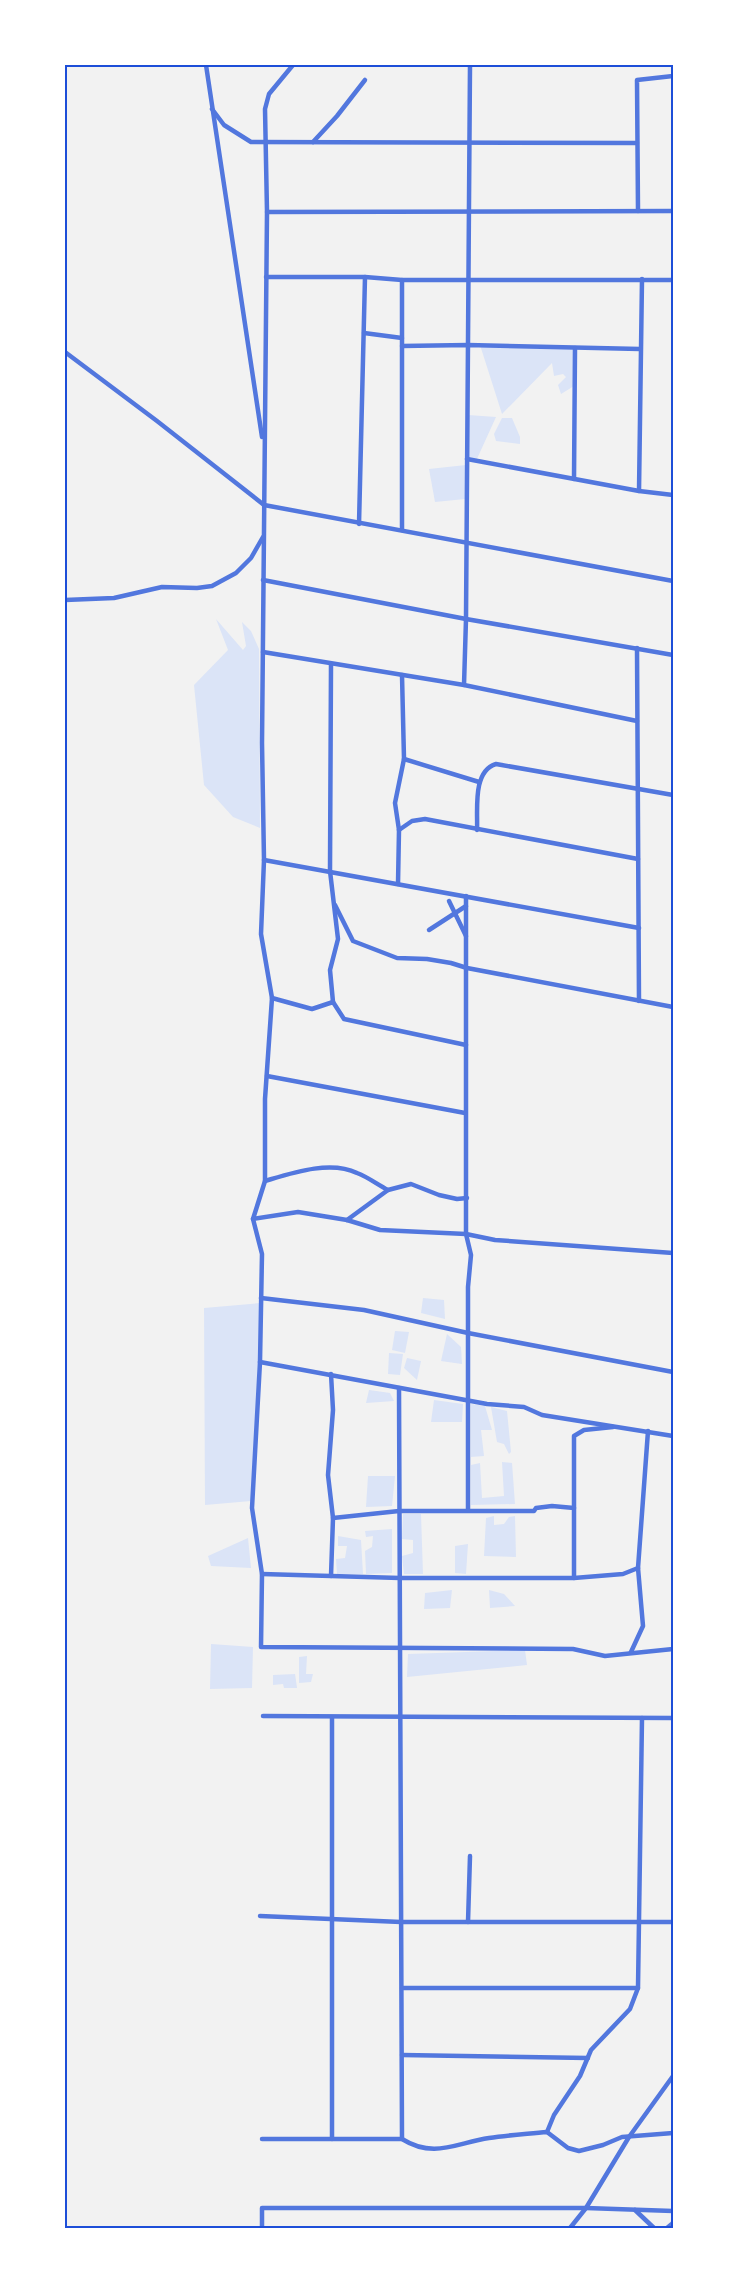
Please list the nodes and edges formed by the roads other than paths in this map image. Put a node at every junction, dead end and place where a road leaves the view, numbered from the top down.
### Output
1 (206, 65) edge
2 (292, 65) edge
3 (470, 65) edge
4 (673, 76) edge
5 (364, 80) dead end
6 (212, 109) junction
7 (313, 142) junction
8 (265, 143) junction
9 (470, 143) junction
10 (637, 144) junction
11 (638, 211) junction
12 (673, 211) edge
13 (267, 212) junction
14 (469, 212) junction
15 (266, 277) junction
16 (365, 277) junction
17 (642, 279) junction
18 (402, 280) junction
19 (469, 280) junction
20 (673, 280) edge
21 (364, 333) junction
22 (402, 338) junction
23 (468, 345) junction
24 (402, 346) junction
25 (575, 348) junction
26 (640, 349) junction
27 (65, 352) edge
28 (265, 451) junction
29 (467, 460) junction
30 (574, 479) junction
31 (639, 491) junction
32 (673, 495) edge
33 (264, 505) junction
34 (359, 524) junction
35 (402, 530) junction
36 (264, 536) junction
37 (467, 543) junction
38 (264, 580) junction
39 (673, 580) edge
40 (65, 600) edge
41 (466, 619) junction
42 (637, 648) junction
43 (263, 652) junction
44 (673, 655) edge
45 (332, 664) junction
46 (402, 675) junction
47 (464, 685) junction
48 (637, 721) junction
49 (404, 759) junction
50 (479, 782) junction
51 (638, 789) junction
52 (673, 795) edge
53 (399, 830) junction
54 (477, 830) junction
55 (638, 859) junction
56 (264, 860) junction
57 (330, 871) junction
58 (398, 884) junction
59 (466, 896) junction
60 (449, 900) dead end
61 (335, 905) junction
62 (466, 906) junction
63 (455, 914) junction
64 (639, 928) junction
65 (429, 930) dead end
66 (466, 938) junction
67 (466, 968) junction
68 (272, 998) junction
69 (639, 1001) junction
70 (333, 1002) junction
71 (673, 1007) edge
72 (466, 1045) junction
73 (267, 1076) junction
74 (466, 1113) junction
75 (265, 1181) junction
76 (388, 1190) junction
77 (467, 1198) junction
78 (252, 1219) junction
79 (347, 1220) junction
80 (466, 1234) junction
81 (673, 1253) edge
82 (261, 1298) junction
83 (468, 1333) junction
84 (260, 1362) junction
85 (673, 1372) edge
86 (331, 1374) junction
87 (399, 1388) junction
88 (467, 1400) junction
89 (621, 1427) junction
90 (648, 1431) junction
91 (673, 1436) edge
92 (574, 1508) junction
93 (468, 1509) junction
94 (399, 1511) junction
95 (333, 1518) junction
96 (638, 1568) junction
97 (262, 1574) junction
98 (331, 1576) junction
99 (400, 1578) junction
100 (574, 1578) junction
101 (400, 1646) junction
102 (673, 1649) edge
103 (631, 1652) junction
104 (262, 1716) dead end
105 (399, 1717) junction
106 (332, 1718) junction
107 (642, 1718) junction
108 (673, 1718) edge
109 (470, 1856) dead end
110 (260, 1916) dead end
111 (332, 1919) junction
112 (401, 1922) junction
113 (468, 1922) junction
114 (640, 1922) junction
115 (673, 1922) edge
116 (402, 1988) junction
117 (638, 1988) junction
118 (402, 2055) junction
119 (588, 2058) junction
120 (673, 2076) edge
121 (547, 2132) junction
122 (673, 2133) edge
123 (628, 2138) junction
124 (262, 2139) dead end
125 (332, 2139) junction
126 (402, 2139) junction
127 (586, 2208) junction
128 (634, 2210) junction
129 (673, 2211) edge
130 (673, 2223) edge
131 (262, 2228) edge
132 (570, 2228) edge
133 (654, 2228) edge
134 (667, 2228) edge

1 - 6 street
2 - 8 street
3 - 9 street
4 - 10 street
5 - 7 street
6 - 8 street
6 - 28 street
7 - 8 street
7 - 9 street
8 - 13 street
9 - 10 street
9 - 14 street
10 - 11 street
11 - 12 street
11 - 14 street
13 - 14 street
13 - 15 street
14 - 19 street
15 - 16 street
15 - 28 street
16 - 18 street
16 - 21 street
17 - 19 street
17 - 20 street
17 - 26 street
18 - 19 street
18 - 22 street
19 - 23 street
21 - 22 street
21 - 34 street
22 - 24 street
23 - 24 street
23 - 25 street
23 - 29 street
24 - 35 street
25 - 26 street
25 - 30 street
26 - 31 street
27 - 33 street
28 - 33 street
29 - 30 street
29 - 37 street
30 - 31 street
31 - 32 street
33 - 34 street
33 - 36 street
34 - 35 street
35 - 37 street
36 - 38 street
36 - 40 street
37 - 39 street
37 - 41 street
38 - 41 street
38 - 43 street
41 - 42 street
41 - 47 street
42 - 44 street
42 - 48 street
43 - 45 street
43 - 56 street
45 - 46 street
45 - 57 street
46 - 47 street
46 - 49 street
47 - 48 street
48 - 51 street
49 - 50 street
49 - 53 street
50 - 51 street
50 - 54 street
51 - 52 street
51 - 55 street
53 - 54 street
53 - 58 street
54 - 55 street
55 - 64 street
56 - 57 street
56 - 68 street
57 - 58 street
57 - 61 street
58 - 59 street
59 - 62 street
59 - 64 street
60 - 63 street
61 - 67 street
61 - 70 street
62 - 63 street
62 - 66 street
63 - 65 street
63 - 66 street
64 - 69 street
66 - 67 street
67 - 69 street
67 - 72 street
68 - 70 street
68 - 73 street
69 - 71 street
70 - 72 street
72 - 74 street
73 - 74 street
73 - 75 street
74 - 77 street
75 - 76 street
75 - 78 street
76 - 77 street
76 - 79 street
77 - 80 street
78 - 79 street
78 - 82 street
79 - 80 street
80 - 81 street
80 - 83 street
82 - 83 street
82 - 84 street
83 - 85 street
83 - 88 street
84 - 86 street
84 - 97 street
86 - 87 street
86 - 95 street
87 - 88 street
87 - 94 street
88 - 89 street
88 - 93 street
89 - 90 street
89 - 92 street
90 - 91 street
90 - 96 street
92 - 93 street
92 - 100 street
93 - 94 street
94 - 95 street
94 - 99 street
95 - 98 street
96 - 100 street
96 - 103 street
97 - 98 street
97 - 101 street
98 - 99 street
99 - 100 street
99 - 101 street
101 - 103 street
101 - 105 street
102 - 103 street
104 - 106 street
105 - 106 street
105 - 107 street
105 - 112 street
106 - 111 street
107 - 108 street
107 - 114 street
109 - 113 street
110 - 111 street
111 - 112 street
111 - 125 street
112 - 113 street
112 - 116 street
113 - 114 street
114 - 115 street
114 - 117 street
116 - 117 street
116 - 118 street
117 - 119 street
118 - 119 street
118 - 126 street
119 - 121 street
120 - 123 street
121 - 123 street
121 - 126 street
122 - 123 street
123 - 127 street
124 - 125 street
125 - 126 street
127 - 128 street
127 - 131 street
127 - 132 street
128 - 129 street
128 - 133 street
130 - 134 street

